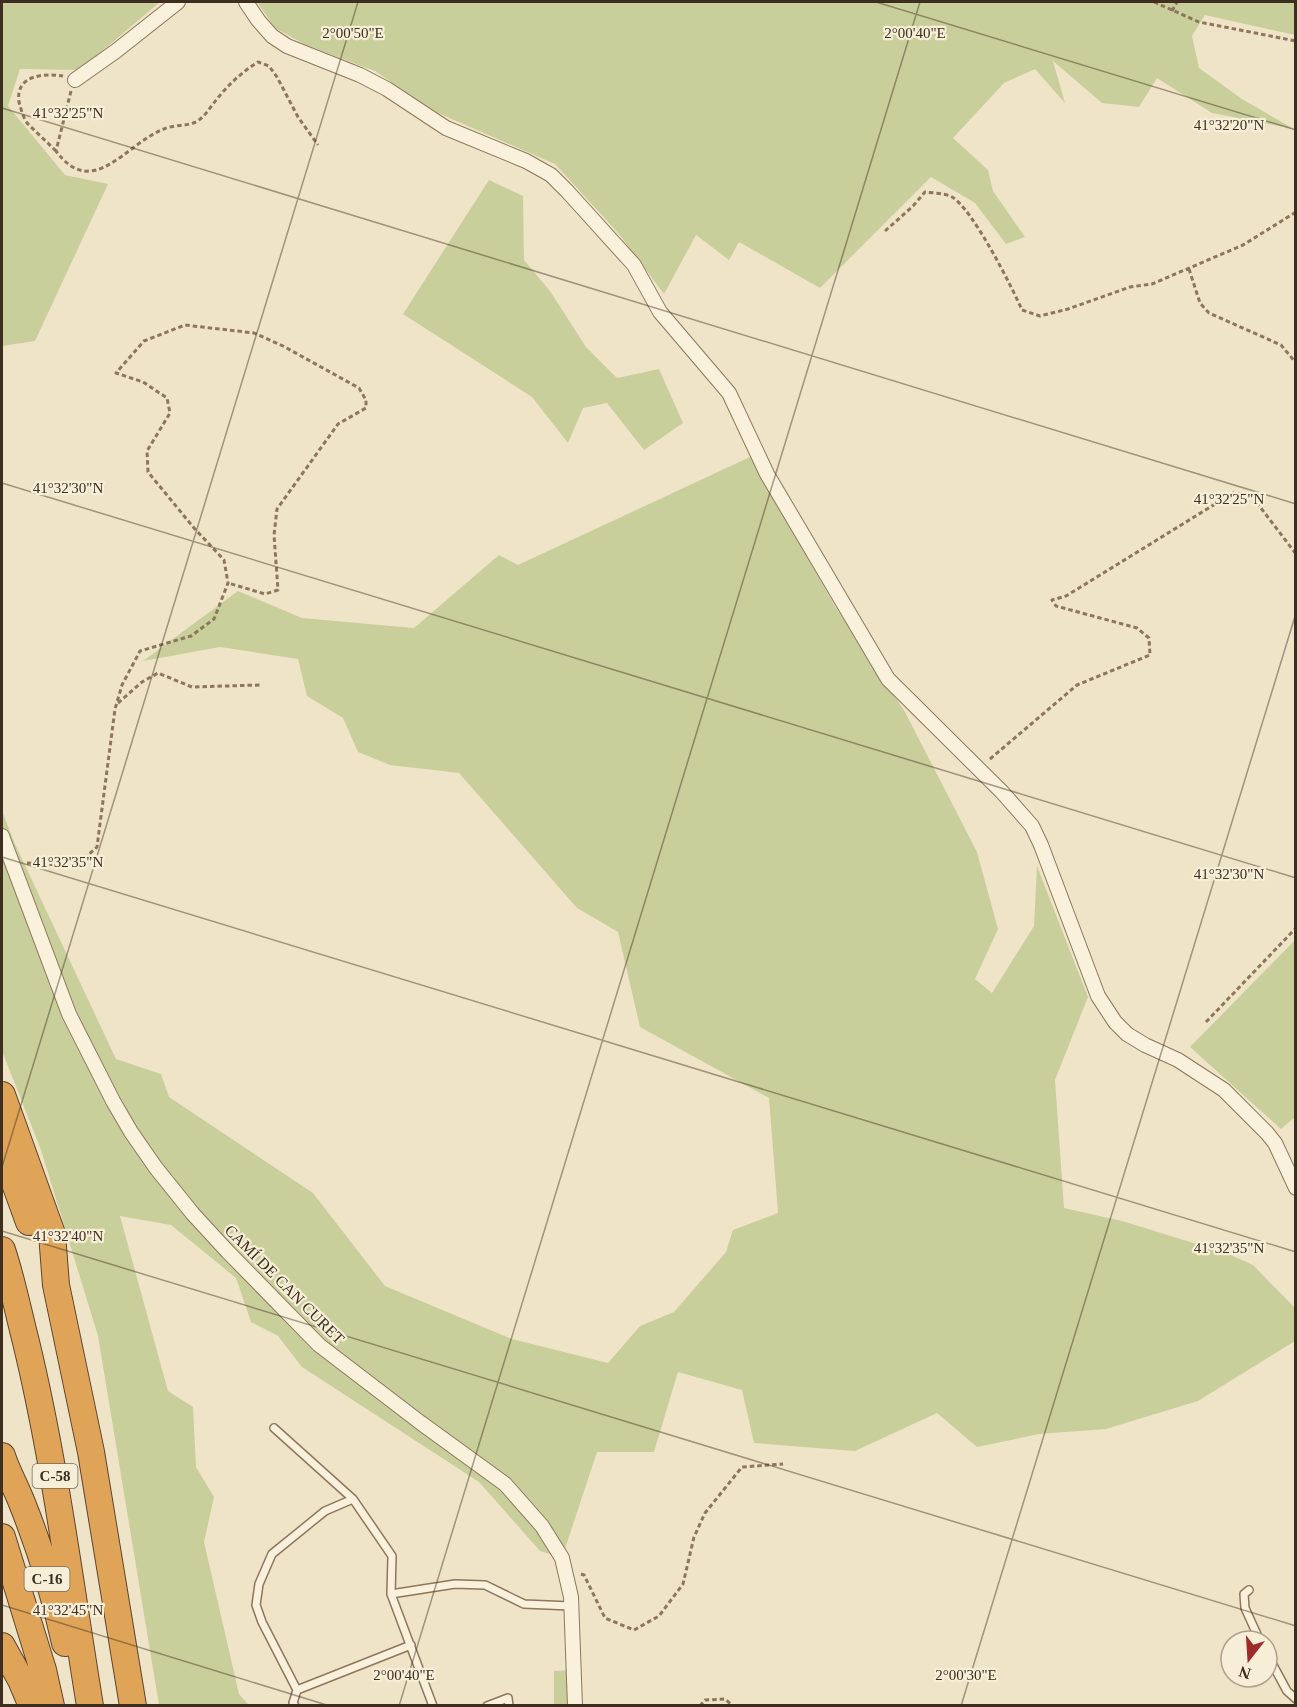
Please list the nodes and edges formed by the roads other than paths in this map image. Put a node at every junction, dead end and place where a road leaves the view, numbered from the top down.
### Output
1 (178, 2) edge
2 (246, 2) edge
3 (75, 80) road end
4 (2, 836) edge
5 (2, 1095) edge
6 (2, 1148) edge
7 (1296, 1188) edge
8 (2, 1250) edge
9 (56, 1285) junction
10 (274, 1428) dead end
11 (2, 1456) edge
12 (352, 1499) junction
13 (2, 1537) edge
14 (1249, 1590) dead end
15 (391, 1594) junction
16 (571, 1606) junction
17 (1255, 1629) edge
18 (411, 1645) junction
19 (2, 1646) edge
20 (1279, 1676) edge
21 (297, 1690) junction
22 (1296, 1699) edge
23 (32, 1706) edge
24 (51, 1706) edge
25 (79, 1706) edge
26 (90, 1706) edge
27 (133, 1706) edge
28 (294, 1706) edge
29 (433, 1706) edge
30 (487, 1706) edge
31 (509, 1706) edge
32 (575, 1706) edge

1 - 3 street
2 - 7 street
4 - 16 street, CAMÍ DE CAN CURET
5 - 9 highway
6 - 9 highway
8 - 26 highway, C-58
9 - 27 highway
10 - 12 lane
11 - 25 highway, C-16
12 - 15 lane
12 - 21 lane
13 - 24 highway
14 - 17 lane
15 - 16 lane
15 - 18 lane
16 - 32 street, CAMÍ DE CAN CURET
18 - 21 lane
18 - 29 lane
19 - 23 highway
20 - 22 lane
21 - 28 lane
30 - 31 lane

